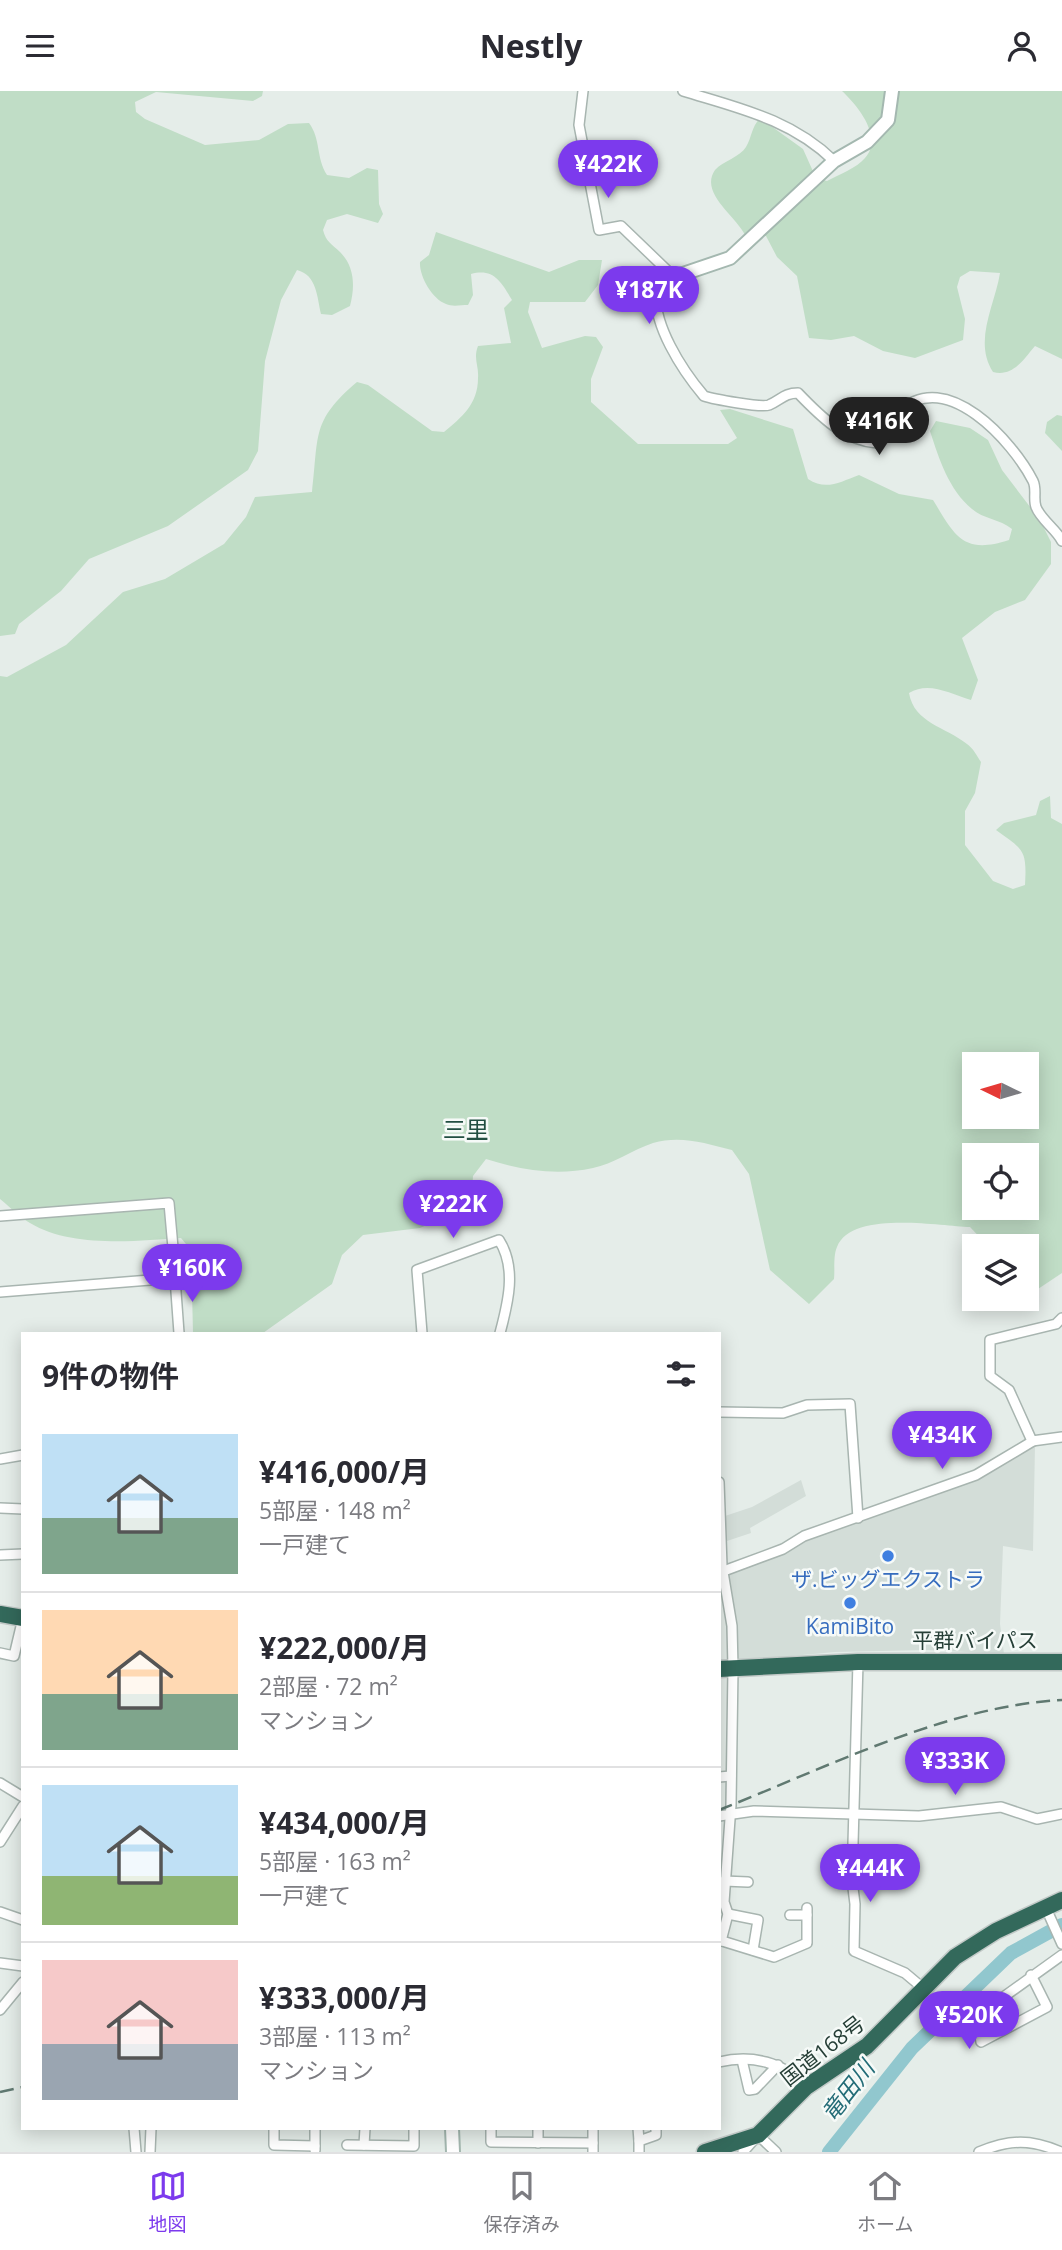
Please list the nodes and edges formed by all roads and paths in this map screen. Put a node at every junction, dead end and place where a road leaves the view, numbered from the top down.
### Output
1 (583, 91) edge
2 (683, 91) edge
3 (892, 91) edge
4 (834, 161) junction
5 (674, 277) junction
6 (1062, 541) edge
7 (0, 1216) edge
8 (174, 1278) junction
9 (0, 1292) edge
10 (1062, 1318) edge
11 (179, 1332) edge
12 (422, 1332) edge
13 (500, 1332) edge
14 (721, 1412) edge
15 (1062, 1437) edge
16 (1033, 1441) junction
17 (21, 1455) edge
18 (0, 1459) edge
19 (0, 1508) edge
20 (21, 1509) edge
21 (858, 1518) junction
22 (721, 1538) edge
23 (21, 1554) edge
24 (0, 1555) edge
25 (722, 1572) edge
26 (0, 1614) edge
27 (21, 1618) edge
28 (21, 1628) edge
29 (0, 1653) edge
30 (858, 1662) junction
31 (1062, 1662) edge
32 (726, 1669) edge
33 (731, 1776) junction
34 (721, 1777) edge
35 (0, 1783) edge
36 (21, 1796) edge
37 (21, 1809) edge
38 (1062, 1814) edge
39 (724, 1815) edge
40 (855, 1816) junction
41 (0, 1842) edge
42 (724, 1881) junction
43 (748, 1882) dead end
44 (1062, 1900) edge
45 (0, 1912) edge
46 (1049, 1913) junction
47 (728, 1914) junction
48 (790, 1915) dead end
49 (21, 1919) edge
50 (721, 1937) edge
51 (721, 1940) edge
52 (1061, 1942) edge
53 (753, 1950) junction
54 (1062, 1955) edge
55 (0, 1963) edge
56 (21, 1966) edge
57 (1031, 1975) junction
58 (21, 1984) edge
59 (924, 1989) junction
60 (0, 2010) edge
61 (742, 2060) junction
62 (721, 2062) edge
63 (778, 2065) junction
64 (806, 2087) junction
65 (134, 2130) edge
66 (151, 2130) edge
67 (274, 2130) edge
68 (316, 2130) edge
69 (365, 2130) edge
70 (414, 2130) edge
71 (452, 2130) edge
72 (491, 2130) edge
73 (538, 2130) edge
74 (638, 2130) edge
75 (656, 2130) edge
76 (758, 2135) junction
77 (639, 2141) junction
78 (538, 2143) junction
79 (347, 2145) dead end
80 (365, 2145) junction
81 (593, 2147) edge
82 (1015, 2147) edge
83 (315, 2149) edge
84 (136, 2152) edge
85 (150, 2152) edge
86 (453, 2152) edge
87 (639, 2152) edge
88 (705, 2152) edge
89 (743, 2152) edge
90 (776, 2152) edge
91 (979, 2152) edge
92 (1059, 2152) edge

1 - 5 street
2 - 4 street
3 - 4 street
4 - 5 street
5 - 6 street
7 - 8 street
8 - 9 street
8 - 11 street
10 - 16 street
12 - 13 street
14 - 21 street
15 - 16 street
16 - 21 street
17 - 18 street
19 - 20 street
21 - 25 street
22 - 25 street
23 - 24 street
25 - 32 street
26 - 27 highway
28 - 29 street
30 - 31 highway, 平群バイパス
30 - 32 highway, 平群バイパス
30 - 40 street
32 - 33 street
33 - 34 street
33 - 39 street
35 - 36 street
37 - 41 street
38 - 40 street
39 - 40 street
39 - 42 street
40 - 59 street
42 - 43 street
42 - 47 street
44 - 46 highway, 国道168号
45 - 49 street
46 - 52 street
46 - 59 highway, 国道168号
47 - 50 street
47 - 53 street
48 - 53 street
51 - 53 street
54 - 57 street
55 - 56 street
57 - 57 street
58 - 60 street
59 - 64 highway, 国道168号
61 - 62 street
61 - 63 street
61 - 63 street
63 - 64 street
64 - 76 highway, 国道168号
65 - 84 street
66 - 85 street
67 - 83 street
68 - 83 street
69 - 80 street
70 - 80 street
71 - 86 street
72 - 78 street
73 - 78 street
74 - 77 street
75 - 77 street
76 - 88 highway, 国道168号
76 - 89 street
76 - 90 street
77 - 87 street
78 - 81 street
79 - 80 street
82 - 91 street
82 - 92 street

